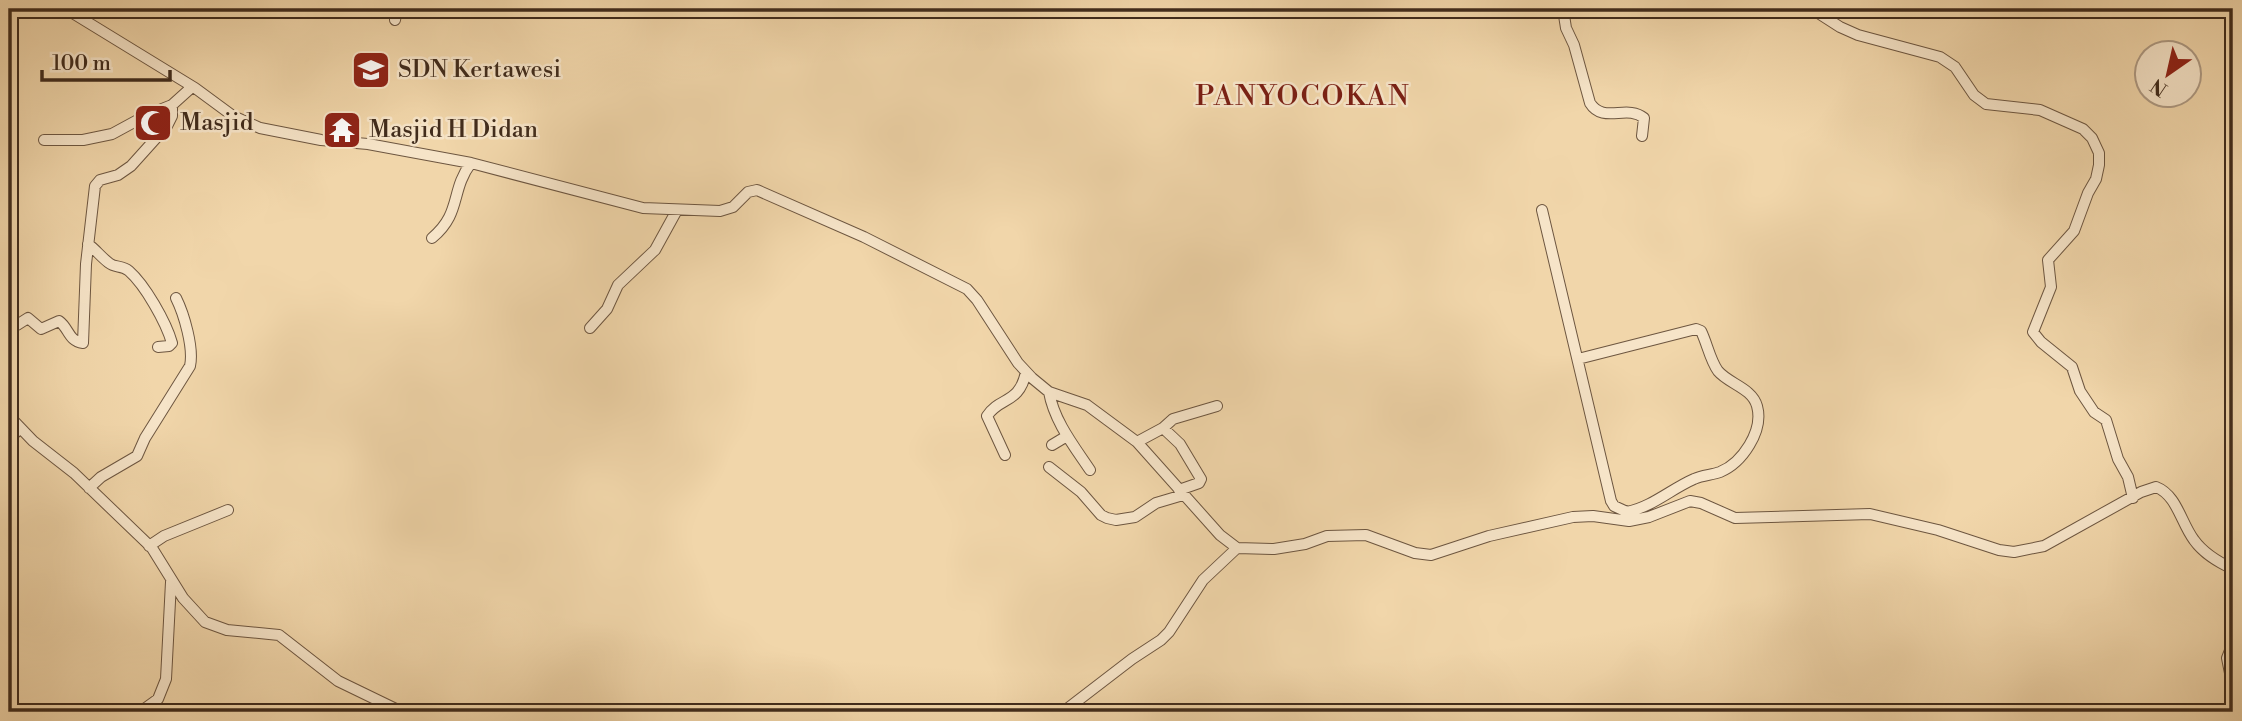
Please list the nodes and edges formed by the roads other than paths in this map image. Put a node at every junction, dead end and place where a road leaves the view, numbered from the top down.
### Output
1 (66, 9) edge
2 (1563, 9) edge
3 (1812, 9) edge
4 (192, 87) junction
5 (172, 105) junction
6 (1642, 136) dead end
7 (44, 140) dead end
8 (471, 163) junction
9 (677, 210) junction
10 (1542, 210) dead end
11 (432, 237) dead end
12 (88, 244) junction
13 (176, 298) dead end
14 (9, 326) edge
15 (590, 328) dead end
16 (188, 341) junction
17 (172, 343) junction
18 (158, 347) dead end
19 (1578, 359) junction
20 (1026, 372) junction
21 (1049, 392) junction
22 (1217, 406) dead end
23 (9, 416) edge
24 (1163, 428) junction
25 (20, 429) junction
26 (1067, 436) junction
27 (9, 438) edge
28 (1137, 442) junction
29 (1052, 445) dead end
30 (1005, 456) dead end
31 (1049, 467) dead end
32 (1090, 470) dead end
33 (89, 488) junction
34 (1181, 493) junction
35 (2133, 498) junction
36 (228, 510) dead end
37 (1628, 516) junction
38 (149, 545) junction
39 (1237, 548) junction
40 (2233, 569) edge
41 (171, 582) junction
42 (2233, 643) edge
43 (2233, 688) edge
44 (140, 712) edge
45 (402, 712) edge
46 (1063, 712) edge

1 - 4 street
2 - 6 street
3 - 35 street
4 - 5 street
4 - 8 street
5 - 7 street
5 - 12 street
8 - 9 street
8 - 11 street
9 - 15 street
9 - 20 street
10 - 19 street
12 - 14 street
12 - 17 street
13 - 16 street
16 - 17 street
16 - 33 street
17 - 18 street
19 - 37 street
19 - 37 street
20 - 21 street
20 - 30 street
21 - 26 street
21 - 28 street
22 - 24 street
23 - 25 street
24 - 28 street
24 - 34 street
25 - 27 street
25 - 33 street
26 - 29 street
26 - 32 street
28 - 34 street
31 - 34 street
33 - 38 street
34 - 39 street
35 - 37 street
35 - 40 street
36 - 38 street
37 - 39 street
38 - 41 street
39 - 46 street
41 - 44 street
41 - 45 street
42 - 43 street

